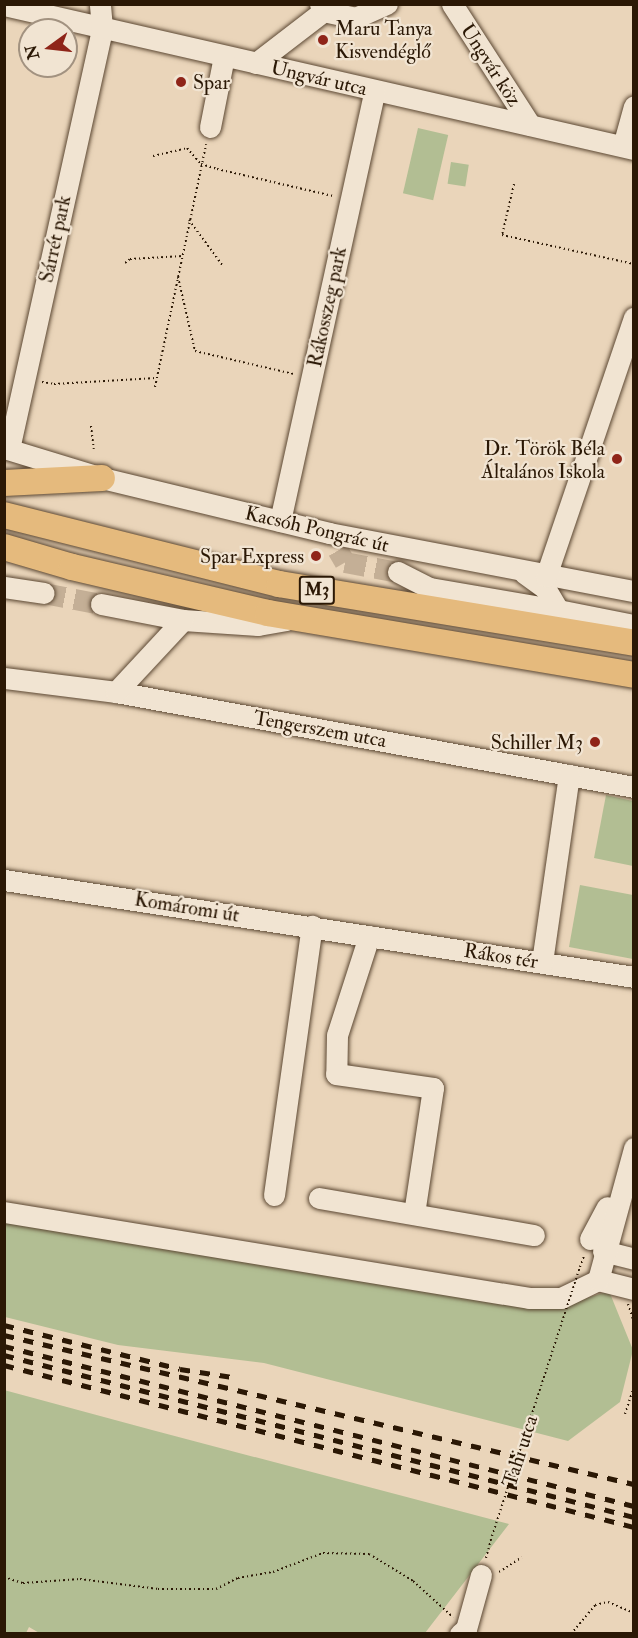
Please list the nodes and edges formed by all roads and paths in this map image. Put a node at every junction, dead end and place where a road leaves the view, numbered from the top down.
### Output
1 (100, 4) edge
2 (387, 4) edge
3 (452, 4) edge
4 (4, 5) edge
5 (325, 7) edge
6 (102, 28) junction
7 (224, 56) junction
8 (256, 63) junction
9 (374, 92) junction
10 (633, 106) edge
11 (530, 125) junction
12 (210, 127) joint
13 (628, 148) edge
14 (153, 156) dead end
15 (201, 164) junction
16 (514, 184) dead end
17 (350, 201) junction
18 (189, 220) junction
19 (183, 256) junction
20 (125, 263) dead end
21 (633, 264) edge
22 (223, 266) dead end
23 (178, 277) junction
24 (633, 318) edge
25 (25, 377) junction
26 (157, 378) junction
27 (311, 378) junction
28 (155, 387) dead end
29 (91, 426) dead end
30 (7, 449) edge
31 (94, 449) dead end
32 (102, 478) junction
33 (4, 483) edge
34 (4, 515) edge
35 (280, 521) junction
36 (4, 547) edge
37 (473, 562) junction
38 (521, 571) junction
39 (546, 576) junction
40 (4, 587) edge
41 (633, 591) edge
42 (44, 593) tunnel mouth
43 (101, 604) tunnel mouth
44 (558, 610) junction
45 (183, 620) junction
46 (302, 620) junction
47 (633, 625) edge
48 (633, 643) edge
49 (633, 675) edge
50 (4, 678) edge
51 (116, 692) junction
52 (569, 775) junction
53 (633, 787) edge
54 (4, 880) edge
55 (312, 926) junction
56 (369, 936) junction
57 (542, 962) junction
58 (633, 977) edge
59 (633, 1148) edge
60 (274, 1195) dead end
61 (319, 1198) dead end
62 (4, 1212) edge
63 (414, 1214) junction
64 (534, 1235) dead end
65 (597, 1245) junction
66 (633, 1259) edge
67 (580, 1267) dead end
68 (598, 1280) junction
69 (633, 1289) edge
70 (633, 1387) edge
71 (625, 1414) dead end
72 (481, 1575) joint
73 (4, 1577) edge
74 (633, 1613) edge
75 (468, 1632) edge
76 (545, 1634) edge
77 (550, 1634) edge
78 (571, 1634) edge

1 - 6 street, Sárrét park
2 - 5 street
3 - 11 street, Ungvár köz
4 - 6 street, Ungvár utca
5 - 8 street
6 - 7 street, Ungvár utca
6 - 25 street, Sárrét park
7 - 8 street, Ungvár utca
7 - 12 street
8 - 9 street, Ungvár utca
9 - 11 street, Ungvár utca
9 - 17 street, Rákosszeg park
10 - 13 street
11 - 13 street, Ungvár utca
12 - 15 path
14 - 15 path
15 - 17 path
15 - 18 path
16 - 21 path
17 - 27 street, Rákosszeg park
18 - 19 path
18 - 22 path
19 - 20 path
19 - 23 path
23 - 26 path
23 - 27 path
24 - 39 street
25 - 26 path
25 - 30 street, Sárrét park
26 - 28 path
27 - 35 street, Rákosszeg park
29 - 31 path
30 - 32 street, Kacsóh Pongrác út
32 - 33 main road
32 - 35 street, Kacsóh Pongrác út
34 - 48 main road, M3
35 - 37 street, Kacsóh Pongrác út
36 - 46 main road, M3
37 - 38 street, Kacsóh Pongrác út
37 - 44 street
38 - 39 street, Kacsóh Pongrác út
38 - 44 street
39 - 41 street, Kacsóh Pongrác út
40 - 42 street
43 - 45 street
44 - 47 street
45 - 46 street
45 - 51 street
46 - 49 main road, M3
50 - 51 street, Tengerszem utca
51 - 52 street, Tengerszem utca
52 - 53 street, Tengerszem utca
52 - 57 street
54 - 55 street, Komáromi út
55 - 56 street, Komáromi út
55 - 60 street
56 - 57 street, Rákos tér
56 - 63 street
57 - 58 street, Rákos tér
59 - 65 street
61 - 63 street
62 - 68 street
63 - 64 street
65 - 66 street
65 - 68 street
67 - 72 path, Tahi utca, bridge
68 - 69 street
70 - 71 path
72 - 75 street
73 - 75 path
74 - 78 path
76 - 77 path

